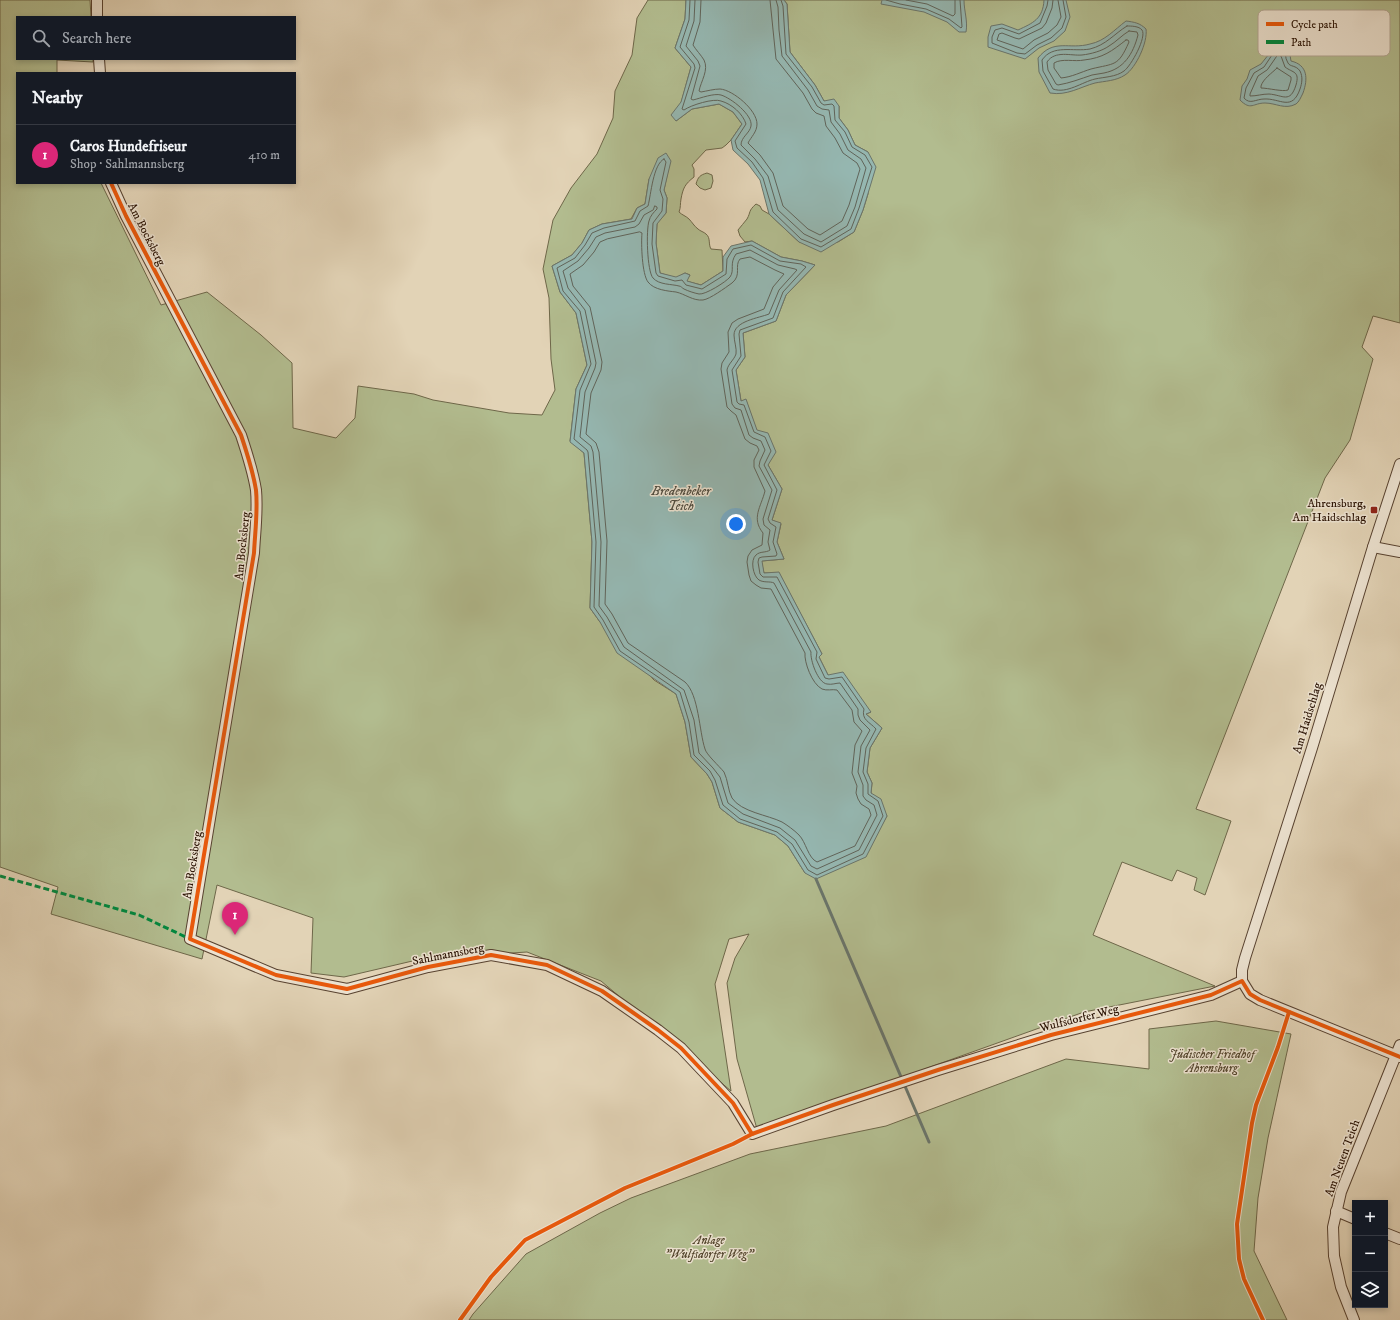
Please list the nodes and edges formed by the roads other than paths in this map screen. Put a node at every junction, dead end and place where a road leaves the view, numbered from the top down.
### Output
1 (97, 0) edge
2 (98, 16) edge
3 (99, 60) edge
4 (100, 72) edge
5 (111, 184) edge
6 (1400, 464) edge
7 (1372, 547) junction
8 (1400, 552) edge
9 (190, 939) joint
10 (1242, 981) junction
11 (1400, 1045) edge
12 (1398, 1056) edge
13 (752, 1134) joint
14 (1336, 1211) junction
15 (1352, 1218) edge
16 (1388, 1234) edge
17 (1400, 1239) edge
18 (1354, 1320) edge

1 - 2 street
3 - 4 street
5 - 9 street, Am Bocksberg
6 - 7 street, Am Haidschlag
7 - 8 street
7 - 10 street, Am Haidschlag
9 - 13 street, Sahlmannsberg
10 - 12 street
10 - 13 street, Wulfsdorfer Weg
11 - 12 street, Am Neuen Teich
12 - 14 street, Am Neuen Teich
14 - 15 street
14 - 18 street, Am Neuen Teich
16 - 17 street

